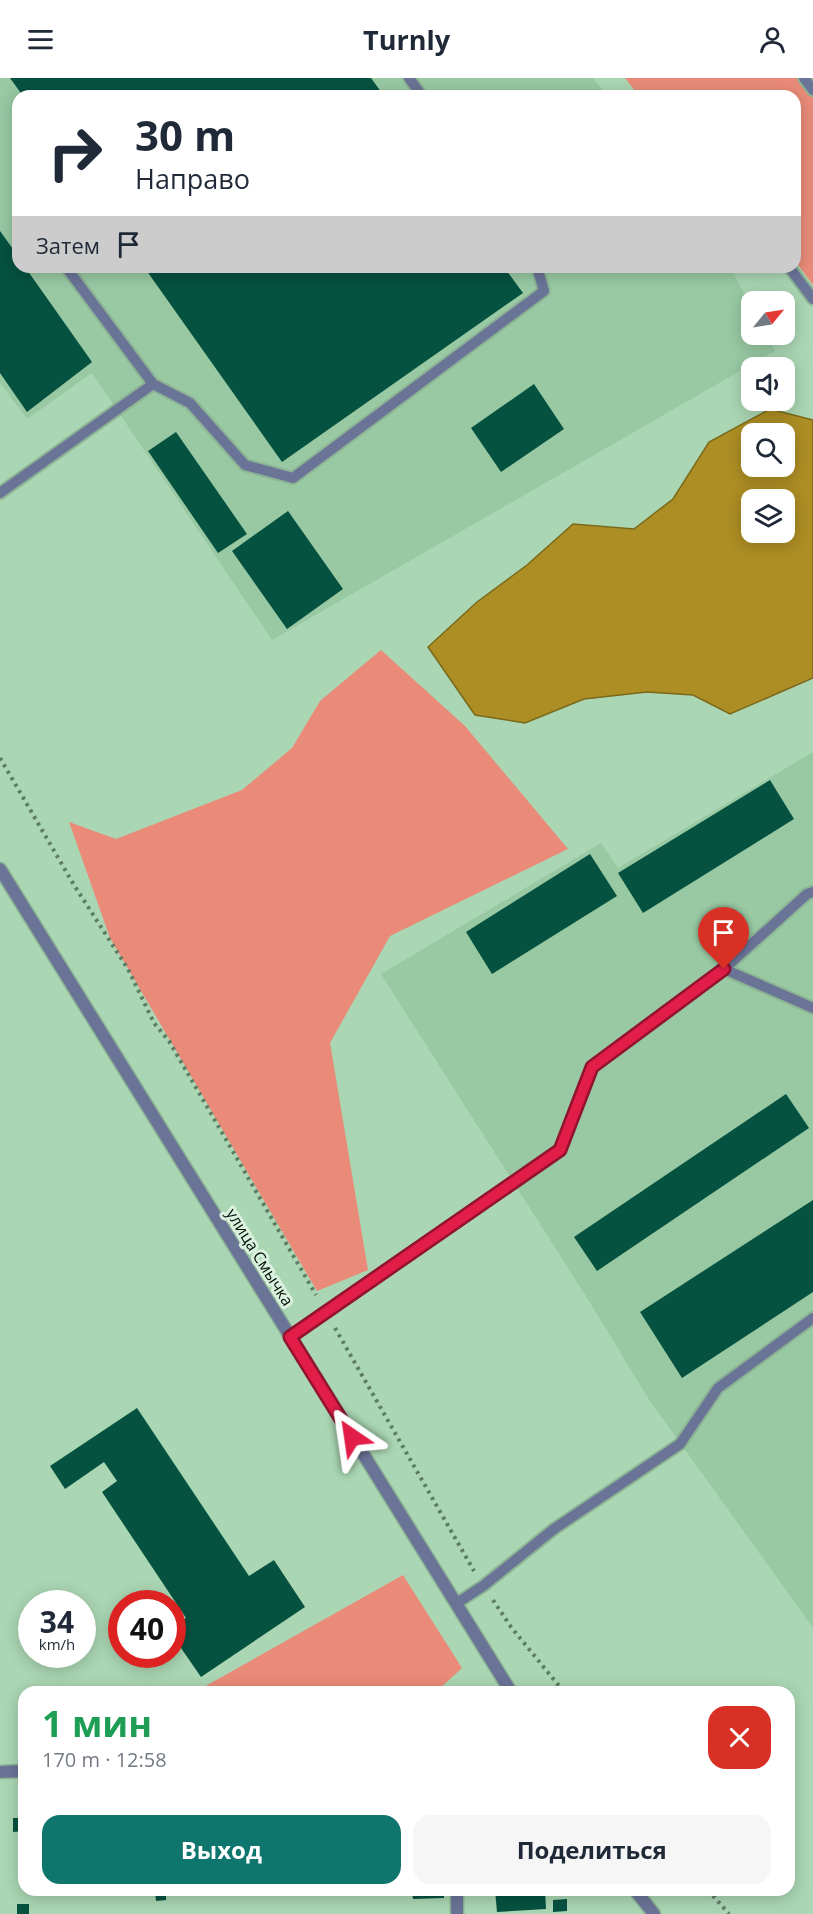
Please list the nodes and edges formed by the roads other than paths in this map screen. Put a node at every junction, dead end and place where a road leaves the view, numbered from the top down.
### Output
1 (804, 78) edge
2 (813, 90) edge
3 (70, 273) edge
4 (539, 273) edge
5 (794, 273) edge
6 (813, 299) edge
7 (153, 384) junction
8 (0, 493) edge
9 (0, 869) edge
10 (813, 892) edge
11 (724, 969) junction
12 (813, 1008) edge
13 (813, 1318) edge
14 (290, 1337) junction
15 (457, 1603) junction
16 (507, 1686) edge
17 (18, 1771) edge
18 (0, 1772) edge
19 (457, 1896) edge
20 (640, 1896) edge
21 (457, 1914) edge
22 (654, 1914) edge

1 - 2 lane
3 - 7 lane
4 - 7 lane
5 - 6 lane
7 - 8 lane
9 - 14 street, улица Смычка
10 - 11 lane
11 - 12 lane
11 - 14 lane
13 - 15 lane
14 - 15 street, улица Смычка
15 - 16 street, улица Смычка
17 - 18 street
19 - 21 street
20 - 22 street

